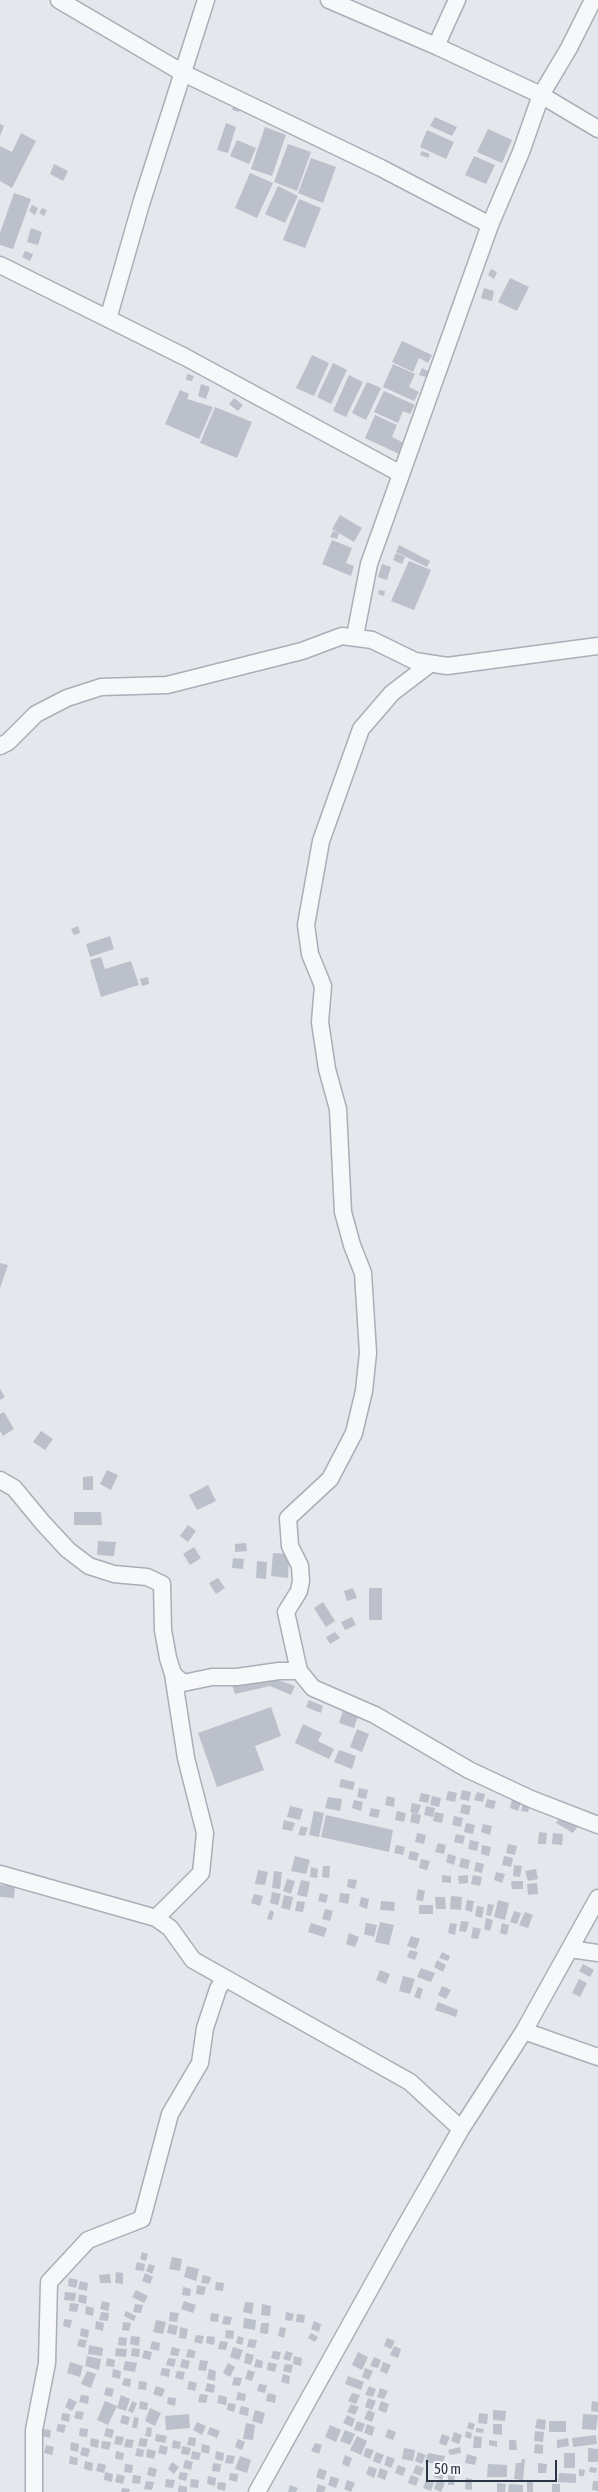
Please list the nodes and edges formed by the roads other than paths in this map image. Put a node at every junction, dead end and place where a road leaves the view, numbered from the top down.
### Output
1 (59, 0) edge
2 (206, 0) edge
3 (329, 0) edge
4 (457, 0) edge
5 (593, 0) edge
6 (436, 46) junction
7 (183, 73) junction
8 (541, 95) junction
9 (598, 129) edge
10 (490, 225) junction
11 (0, 265) edge
12 (108, 319) junction
13 (401, 474) junction
14 (355, 636) junction
15 (598, 646) edge
16 (430, 664) junction
17 (0, 746) edge
18 (0, 1480) edge
19 (299, 1671) junction
20 (172, 1674) junction
21 (598, 1824) edge
22 (0, 1874) edge
23 (598, 1898) edge
24 (156, 1918) junction
25 (570, 1949) junction
26 (598, 1953) edge
27 (224, 1979) junction
28 (524, 2032) junction
29 (598, 2057) edge
30 (461, 2129) junction
31 (34, 2492) edge
32 (257, 2492) edge

1 - 7 street
2 - 7 street
3 - 6 street
4 - 6 street
5 - 8 street
6 - 8 street
7 - 10 street
7 - 12 street
8 - 9 street
8 - 10 street
10 - 13 street
11 - 12 street
12 - 13 street
13 - 14 street
14 - 16 street
14 - 17 street
15 - 16 street
16 - 19 street
18 - 20 street
19 - 20 street
19 - 21 street
20 - 24 street
22 - 24 street
23 - 25 street
24 - 27 street
25 - 26 street
25 - 28 street
27 - 30 street
27 - 31 street
28 - 29 street
28 - 30 street
30 - 32 street

